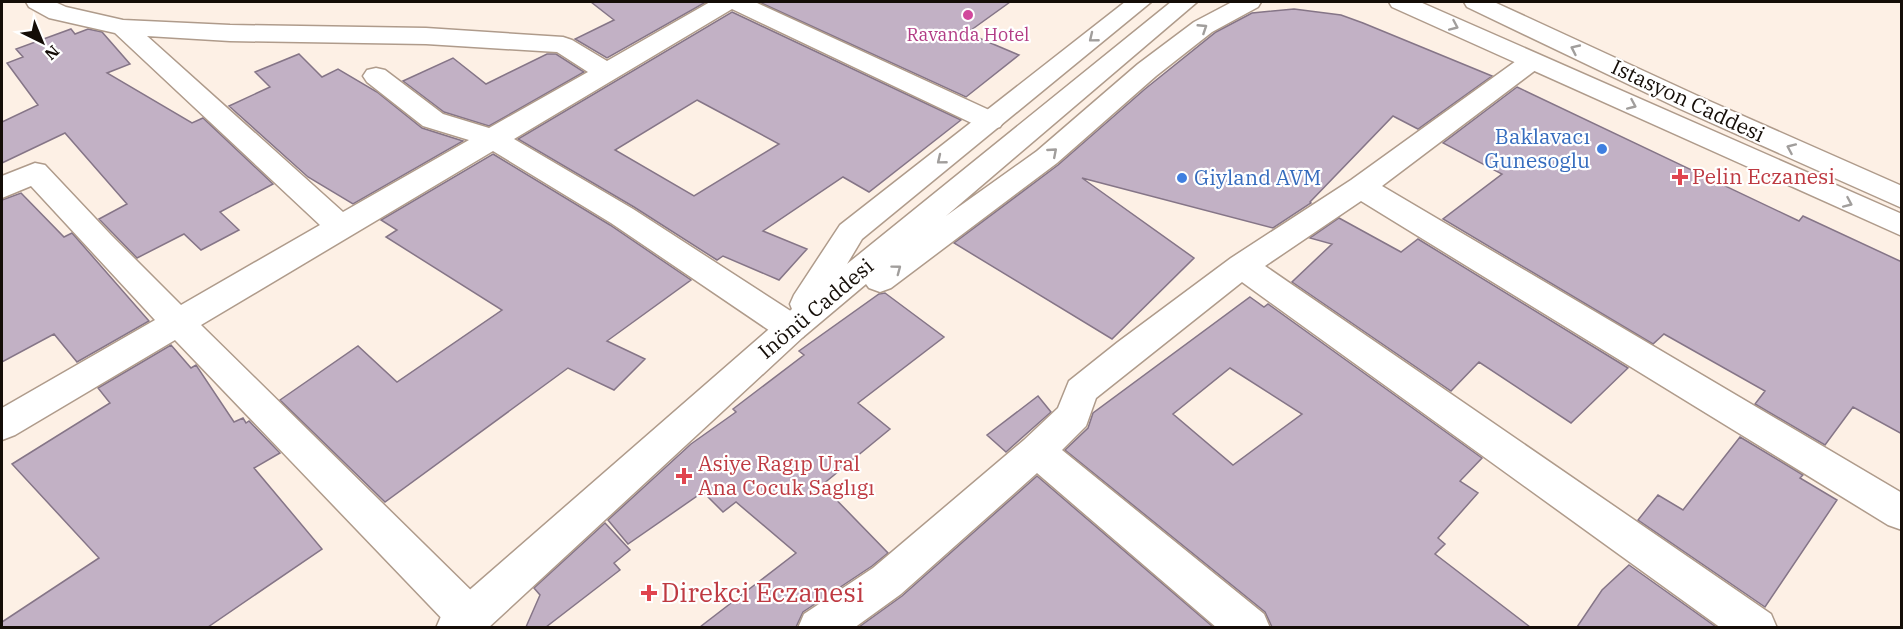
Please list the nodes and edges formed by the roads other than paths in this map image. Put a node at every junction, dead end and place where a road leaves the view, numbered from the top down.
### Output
1 (38, 2) edge
2 (727, 2) edge
3 (737, 2) edge
4 (1139, 2) edge
5 (1185, 2) edge
6 (1249, 2) edge
7 (1397, 2) edge
8 (1476, 2) edge
9 (123, 27) junction
10 (1532, 61) junction
11 (605, 71) junction
12 (376, 76) dead end
13 (990, 121) junction
14 (492, 138) junction
15 (1361, 187) junction
16 (2, 188) edge
17 (1902, 198) edge
18 (1902, 226) edge
19 (340, 228) junction
20 (1242, 266) junction
21 (178, 322) junction
22 (791, 328) junction
23 (2, 425) edge
24 (1037, 451) junction
25 (1902, 513) edge
26 (463, 622) edge
27 (819, 627) edge
28 (1249, 627) edge
29 (1756, 627) edge

1 - 9 street
2 - 11 street
3 - 13 street
4 -> 13 street
5 - 22 street, Inönü Caddesi
22 -> 6 street
7 -> 10 street
17 -> 8 street, Istasyon Caddesi
9 - 11 street
9 - 19 street
10 - 15 street
10 -> 18 street
11 - 14 street
12 - 14 street
13 -> 22 street
14 - 19 street
14 - 22 street
15 - 20 street
15 - 25 street
16 - 21 street
19 - 21 street
20 - 24 street
20 - 29 street
21 - 23 street
21 - 26 street
22 - 26 street, Inönü Caddesi
24 - 27 street
24 - 28 street

